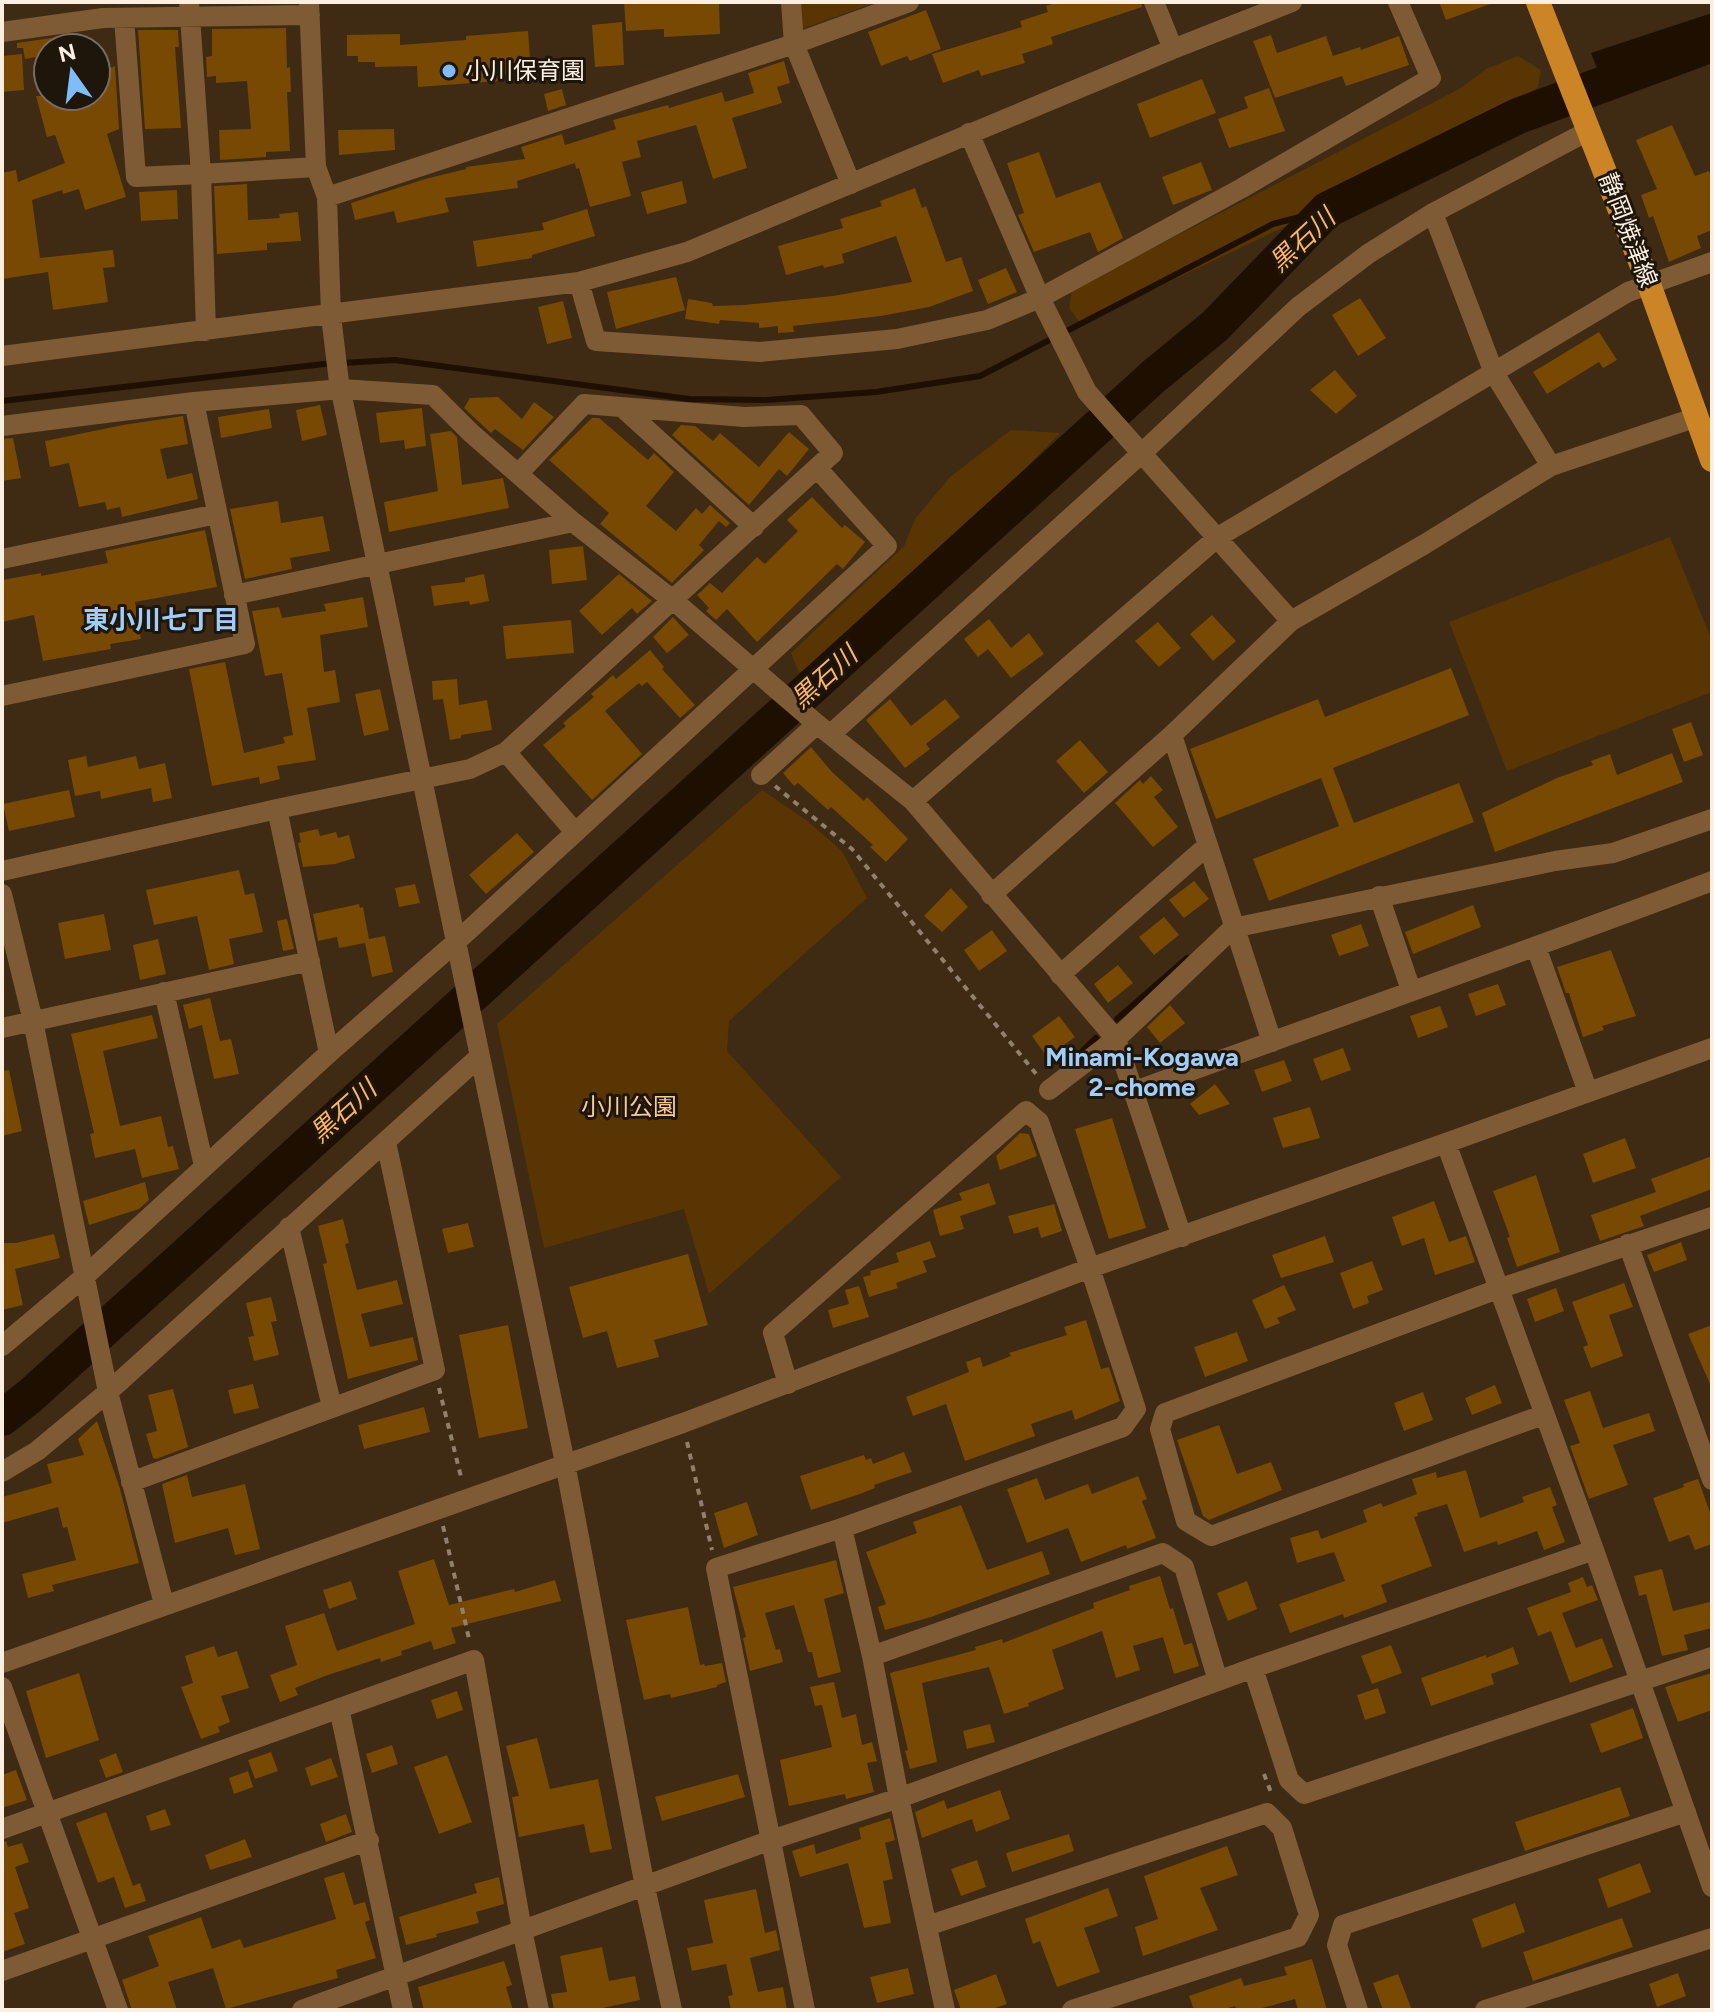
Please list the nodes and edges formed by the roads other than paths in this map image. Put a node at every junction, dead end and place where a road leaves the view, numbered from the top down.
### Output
1 (791, 2) edge
2 (909, 2) edge
3 (1154, 2) edge
4 (1292, 2) edge
5 (1398, 2) edge
6 (1538, 2) edge
7 (310, 8) edge
8 (189, 9) edge
9 (124, 18) junction
10 (2, 32) edge
11 (794, 44) junction
12 (1173, 49) junction
13 (1590, 130) junction
14 (969, 133) junction
15 (316, 167) junction
16 (201, 174) junction
17 (851, 184) junction
18 (327, 197) junction
19 (1433, 213) junction
20 (1712, 262) edge
21 (579, 282) junction
22 (1649, 284) junction
23 (1040, 298) junction
24 (331, 316) junction
25 (206, 331) junction
26 (2, 356) edge
27 (1494, 373) junction
28 (340, 385) junction
29 (194, 402) junction
30 (622, 407) junction
31 (1697, 417) junction
32 (2, 426) edge
33 (1143, 452) junction
34 (1712, 460) edge
35 (1551, 466) junction
36 (817, 468) junction
37 (518, 474) junction
38 (217, 514) junction
39 (573, 522) junction
40 (754, 527) junction
41 (1218, 537) junction
42 (2, 559) edge
43 (377, 565) junction
44 (234, 595) junction
45 (674, 601) junction
46 (1291, 621) junction
47 (761, 674) junction
48 (2, 696) edge
49 (819, 725) junction
50 (1172, 735) junction
51 (506, 752) junction
52 (761, 775) road end
53 (421, 779) junction
54 (913, 801) junction
55 (277, 809) junction
56 (1712, 819) edge
57 (575, 832) junction
58 (1207, 846) junction
59 (2, 871) edge
60 (1712, 881) edge
61 (2, 894) edge
62 (991, 895) junction
63 (1379, 896) junction
64 (1233, 928) junction
65 (1536, 947) junction
66 (457, 950) junction
67 (310, 961) junction
68 (1060, 975) junction
69 (1411, 990) junction
70 (164, 992) junction
71 (33, 1021) junction
72 (2, 1028) edge
73 (1116, 1039) junction
74 (1272, 1042) junction
75 (1712, 1048) edge
76 (329, 1053) junction
77 (478, 1058) junction
78 (1049, 1090) road end
79 (1132, 1092) junction
80 (1588, 1092) junction
81 (386, 1142) junction
82 (1446, 1143) junction
83 (204, 1166) junction
84 (1712, 1217) edge
85 (289, 1227) junction
86 (1182, 1237) junction
87 (1628, 1244) junction
88 (1090, 1268) junction
89 (86, 1282) junction
90 (1498, 1289) junction
91 (2, 1346) edge
92 (788, 1384) junction
93 (108, 1392) junction
94 (332, 1407) junction
95 (1543, 1415) junction
96 (565, 1463) junction
97 (2, 1472) edge
98 (1712, 1480) edge
99 (131, 1482) junction
100 (842, 1528) junction
101 (1594, 1550) junction
102 (164, 1604) junction
103 (872, 1656) junction
104 (1712, 1657) edge
105 (2, 1663) edge
106 (1253, 1668) junction
107 (1218, 1681) junction
108 (1641, 1682) junction
109 (2, 1687) edge
110 (339, 1708) junction
111 (899, 1798) junction
112 (47, 1812) junction
113 (1686, 1812) junction
114 (2, 1829) edge
115 (369, 1840) junction
116 (771, 1840) junction
117 (645, 1887) junction
118 (1712, 1887) edge
119 (927, 1926) junction
120 (522, 1930) junction
121 (92, 1938) junction
122 (1712, 1938) edge
123 (2, 1971) edge
124 (396, 1975) junction
125 (118, 2010) edge
126 (302, 2010) edge
127 (403, 2010) edge
128 (539, 2010) edge
129 (672, 2010) edge
130 (805, 2010) edge
131 (945, 2010) edge
132 (1072, 2010) edge
133 (1358, 2010) edge
134 (1485, 2010) edge

1 - 11 street
2 - 11 street
3 - 12 street
4 - 12 street
5 - 23 street
6 - 13 main road, 静岡焼津線
7 - 8 street
7 - 15 street
8 - 9 street
8 - 16 street
9 - 10 street
9 - 16 street
11 - 17 street
11 - 18 street
12 - 14 street
13 - 19 street
13 - 22 main road, 静岡焼津線
14 - 17 street
14 - 23 street
15 - 16 street
15 - 18 street
16 - 25 street
17 - 21 street
18 - 24 street
19 - 27 street
19 - 33 street
20 - 22 street
21 - 23 street
21 - 24 street
22 - 27 street
22 - 31 main road, 静岡焼津線
23 - 33 street
24 - 25 street
24 - 28 street
25 - 26 street
27 - 35 street
27 - 41 street
28 - 29 street
28 - 37 street
28 - 43 street
29 - 32 street
29 - 38 street
30 - 36 street
30 - 37 street
30 - 40 street
31 - 34 main road, 静岡焼津線
31 - 35 street
33 - 41 street
33 - 49 street
35 - 46 street
36 - 40 street
36 - 47 street
37 - 39 street
38 - 42 street
38 - 44 street
39 - 43 street
39 - 45 street
40 - 45 street
41 - 46 street
41 - 54 street
43 - 44 street
43 - 53 street
44 - 48 street
45 - 47 street
45 - 51 street
46 - 50 street
47 - 49 street
47 - 57 street
49 - 52 street
49 - 54 street
50 - 58 street
50 - 62 street
51 - 53 street
51 - 57 street
53 - 55 street
53 - 66 street
54 - 62 street
55 - 59 street
55 - 67 street
56 - 63 street
57 - 66 street
58 - 64 street
58 - 68 street
60 - 65 street
61 - 71 street
62 - 68 street
63 - 64 street
63 - 69 street
64 - 73 street
64 - 74 street
65 - 69 street
65 - 80 street
66 - 76 street
66 - 77 street
67 - 70 street
67 - 76 street
68 - 73 street
69 - 74 street
70 - 71 street
70 - 83 street
71 - 72 street
71 - 89 street
73 - 78 street
73 - 79 street
74 - 79 street
75 - 80 street
76 - 83 street
77 - 81 street
77 - 96 street
79 - 86 street
80 - 82 street
81 - 85 street
81 - 94 street
82 - 86 street
82 - 90 street
83 - 89 street
84 - 87 street
85 - 93 street
85 - 94 street
86 - 88 street
87 - 90 street
87 - 98 street
88 - 92 street
88 - 92 street
88 - 100 street
89 - 91 street
89 - 93 street
90 - 95 street
90 - 95 street
92 - 96 street
93 - 97 street
93 - 99 street
94 - 99 street
95 - 101 street
96 - 102 street
96 - 117 street
99 - 102 street
100 - 103 street
100 - 116 street
101 - 106 street
101 - 108 street
102 - 105 street
103 - 107 street
103 - 111 street
104 - 108 street
106 - 107 street
106 - 108 street
107 - 111 street
108 - 113 street
109 - 112 street
110 - 112 street
110 - 115 street
110 - 120 street
111 - 116 street
111 - 119 street
112 - 114 street
112 - 121 street
113 - 118 street
113 - 133 street
115 - 121 street
115 - 124 street
116 - 117 street
116 - 130 street
117 - 120 street
117 - 129 street
119 - 131 street
119 - 132 street
120 - 124 street
120 - 128 street
121 - 123 street
121 - 125 street
122 - 134 street
124 - 126 street
124 - 127 street

